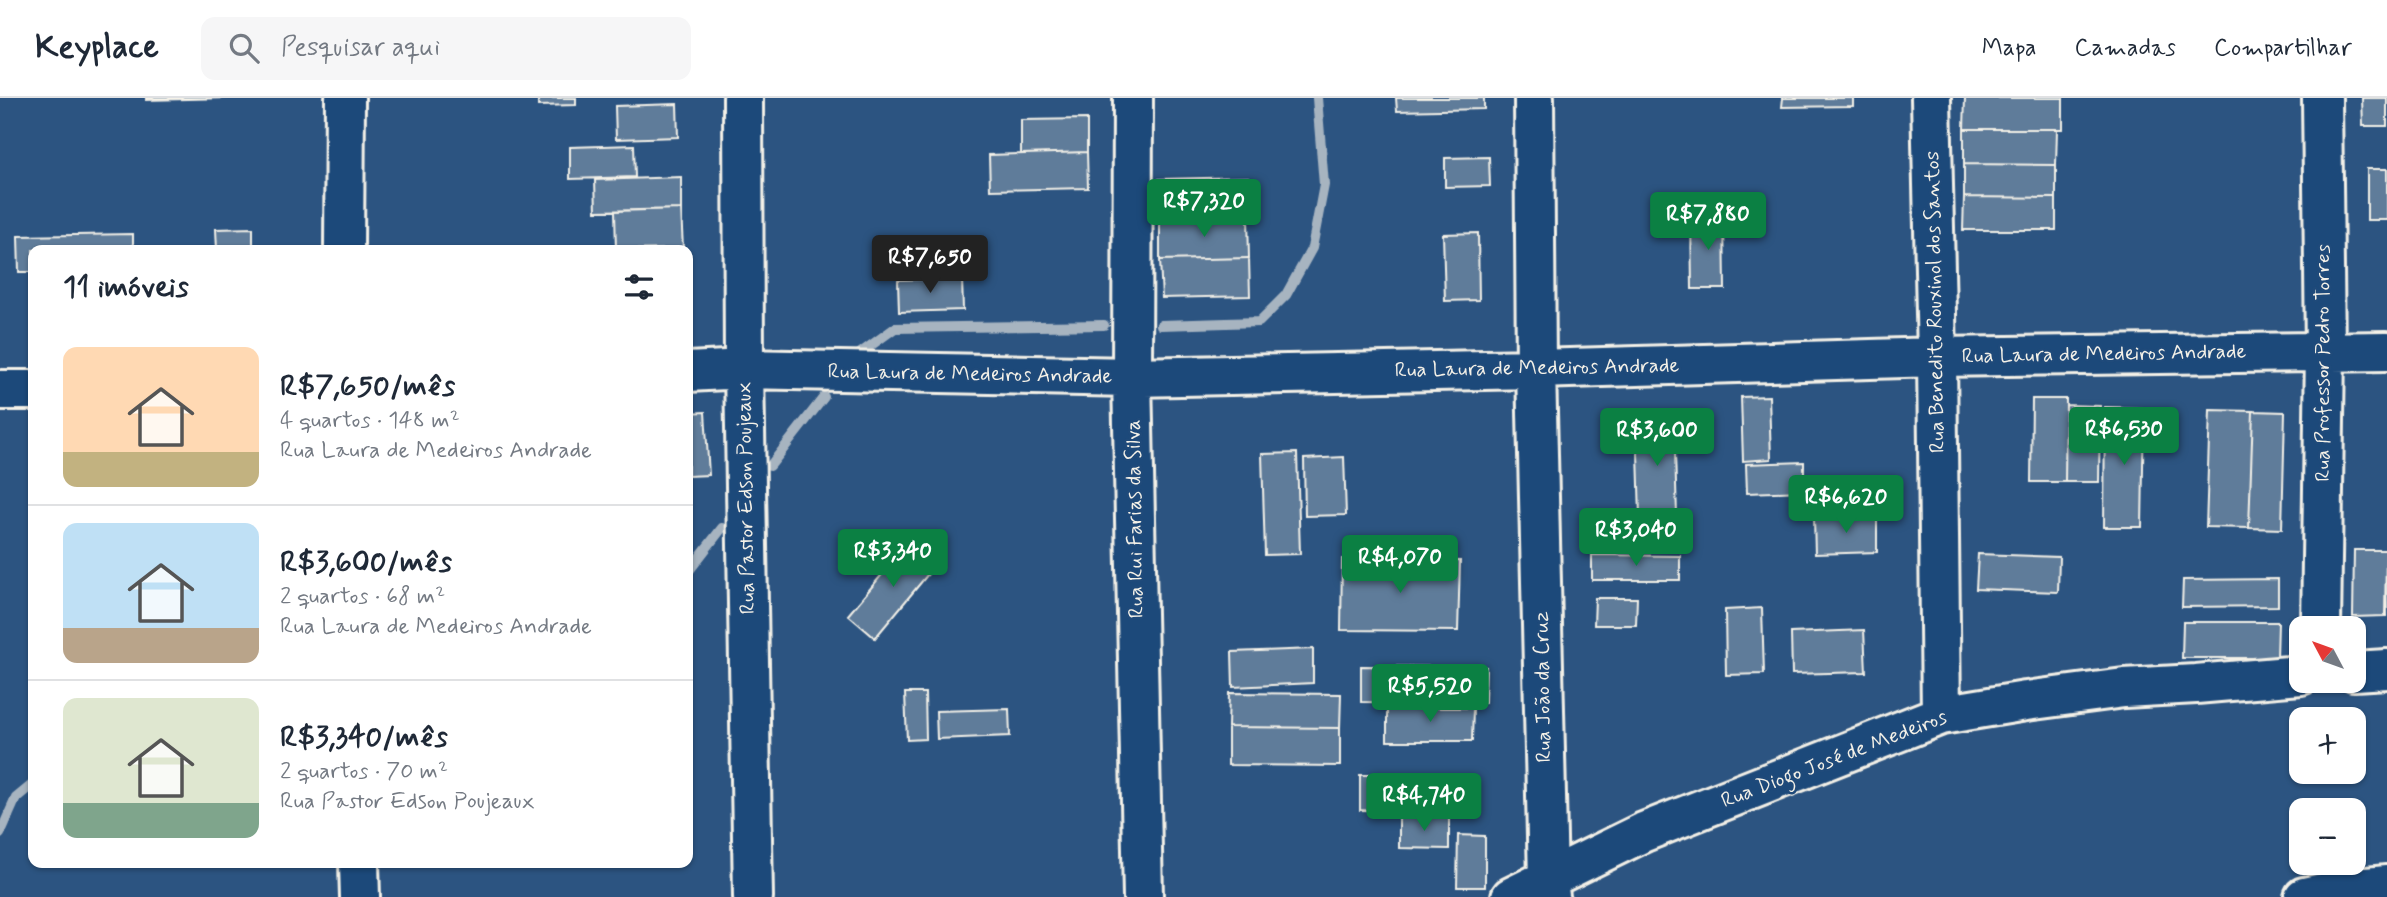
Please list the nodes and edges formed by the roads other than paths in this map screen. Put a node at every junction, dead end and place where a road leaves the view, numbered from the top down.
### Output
1 (345, 98) edge
2 (743, 98) edge
3 (1133, 98) edge
4 (1534, 98) edge
5 (1931, 98) edge
6 (2322, 98) edge
7 (344, 245) edge
8 (2325, 351) junction
9 (2387, 351) edge
10 (1937, 357) junction
11 (744, 369) junction
12 (1536, 369) junction
13 (693, 372) edge
14 (1132, 377) junction
15 (0, 390) edge
16 (28, 390) edge
17 (2321, 616) edge
18 (2387, 670) edge
19 (2366, 671) edge
20 (2289, 676) edge
21 (1941, 715) junction
22 (359, 868) edge
23 (2387, 885) edge
24 (1549, 888) edge
25 (360, 897) edge
26 (753, 897) edge
27 (1143, 897) edge
28 (1511, 897) edge
29 (2304, 897) edge

1 - 7 street
2 - 11 street, Rua Pastor Edson Poujeaux
3 - 14 street, Rua Rui Farias da Silva
4 - 12 street, Rua João da Cruz
5 - 10 street, Rua Benedito Rouxinol dos Santos
6 - 8 street, Rua Professor Pedro Torres
8 - 9 street, Rua Laura de Medeiros Andrade
8 - 10 street, Rua Laura de Medeiros Andrade
8 - 17 street, Rua Professor Pedro Torres
10 - 12 street, Rua Laura de Medeiros Andrade
10 - 21 street, Rua Benedito Rouxinol dos Santos
11 - 13 street, Rua Laura de Medeiros Andrade
11 - 14 street, Rua Laura de Medeiros Andrade
11 - 26 street, Rua Pastor Edson Poujeaux
12 - 14 street, Rua Laura de Medeiros Andrade
12 - 24 street, Rua João da Cruz
14 - 27 street, Rua Rui Farias da Silva
15 - 16 street
18 - 19 street
20 - 21 street, Rua Diogo José de Medeiros
21 - 24 street, Rua Diogo José de Medeiros
22 - 25 street
23 - 29 street
24 - 28 street, Rua Diogo José de Medeiros

